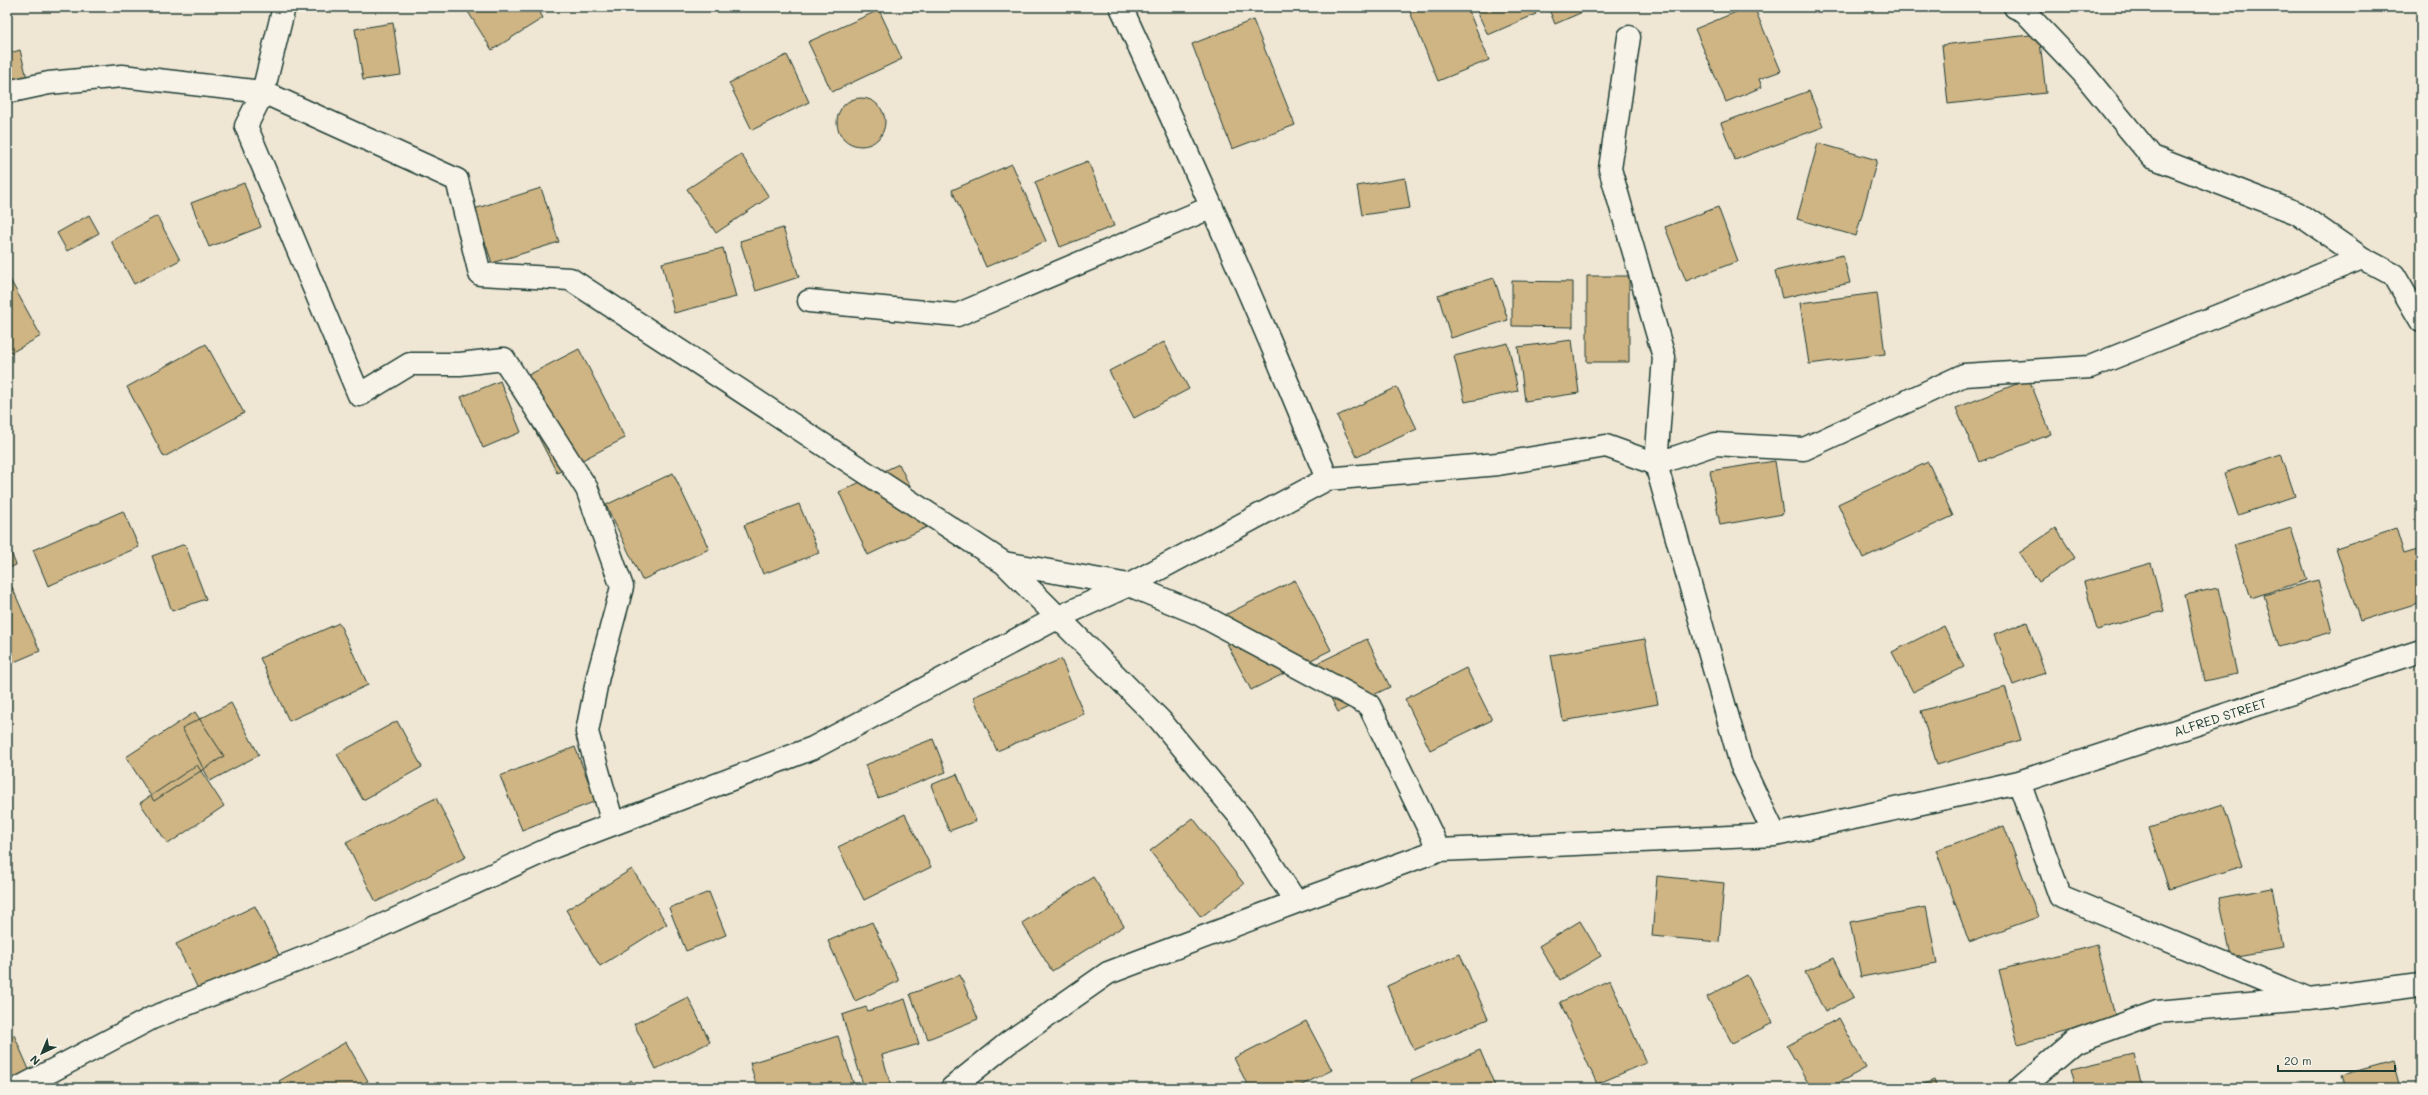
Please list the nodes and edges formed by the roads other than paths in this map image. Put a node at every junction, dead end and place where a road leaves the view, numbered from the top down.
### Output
1 (284, 7) edge
2 (1121, 7) edge
3 (2014, 7) edge
4 (1629, 37) dead end
5 (7, 92) edge
6 (263, 92) junction
7 (1212, 207) junction
8 (2362, 258) junction
9 (809, 301) dead end
10 (2421, 322) edge
11 (1656, 464) junction
12 (1327, 479) junction
13 (1004, 563) junction
14 (1129, 585) junction
15 (1059, 617) junction
16 (2421, 651) edge
17 (2019, 782) junction
18 (613, 824) junction
19 (1775, 835) junction
20 (1439, 850) junction
21 (1296, 902) junction
22 (2421, 986) edge
23 (2309, 999) junction
24 (19, 1088) edge
25 (952, 1088) edge
26 (2020, 1088) edge

1 - 6 street
2 - 7 street
3 - 8 street
4 - 11 street
5 - 6 street
6 - 13 street
6 - 18 street
7 - 9 street
7 - 12 street
8 - 10 street
8 - 11 street
11 - 12 street
11 - 19 street
12 - 14 street
13 - 14 street
13 - 15 street
14 - 15 street
14 - 20 street
15 - 18 street
15 - 21 street
16 - 17 street, ALFRED STREET
17 - 19 street, ALFRED STREET
17 - 23 street
18 - 24 street
19 - 20 street, ALFRED STREET
20 - 21 street, ALFRED STREET
21 - 25 street, ALFRED STREET
22 - 23 street
23 - 26 street

